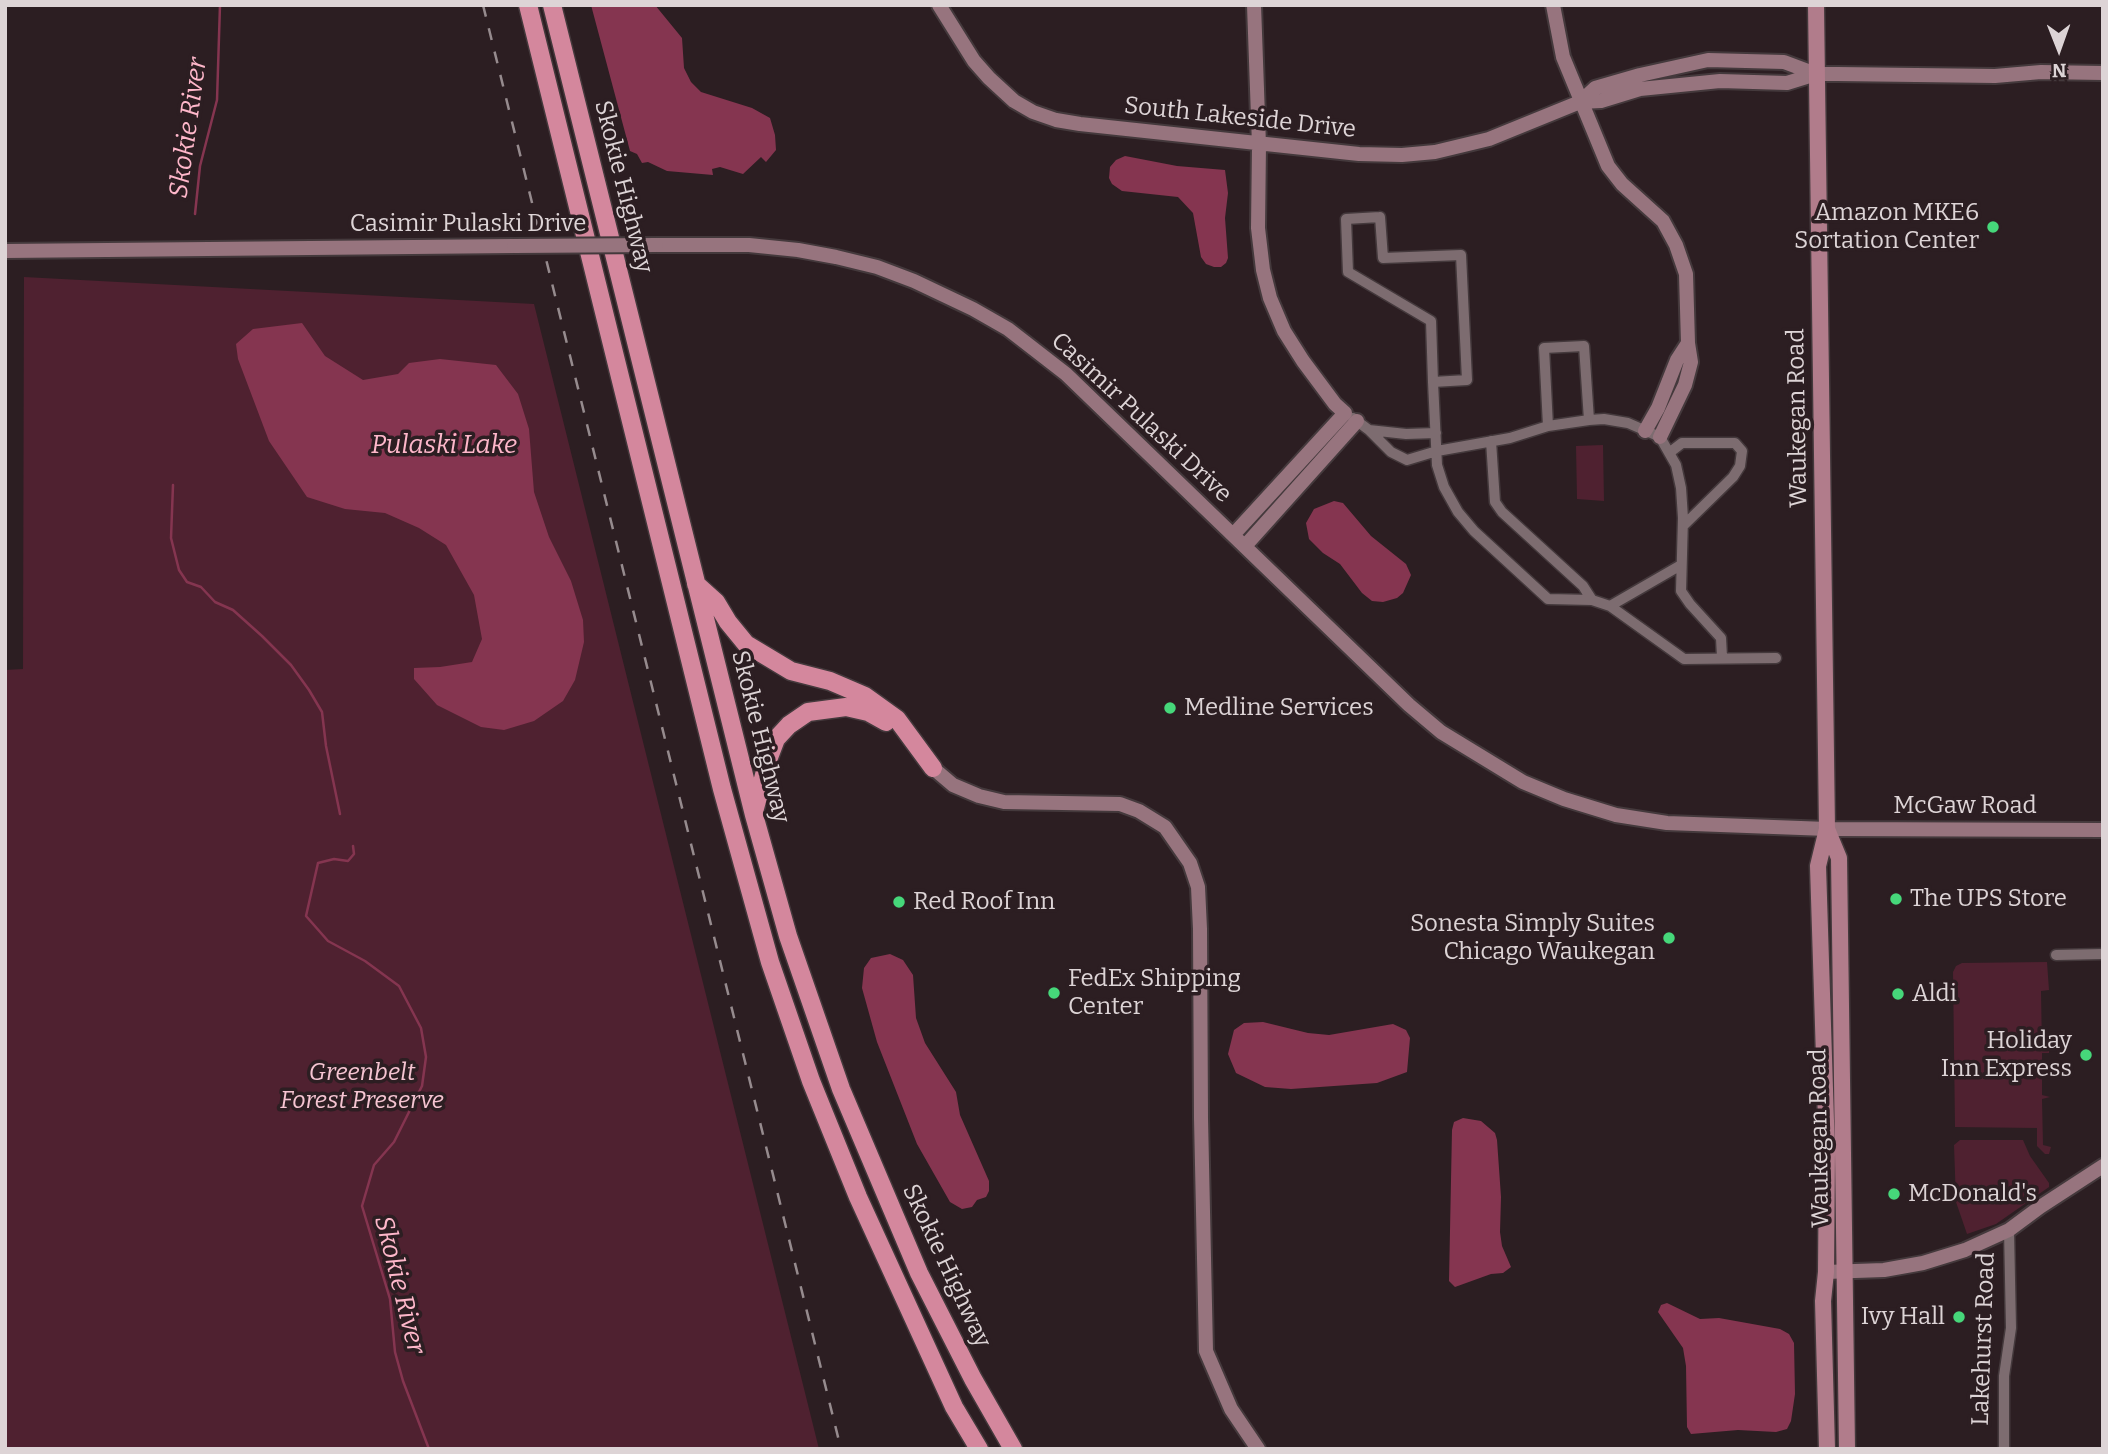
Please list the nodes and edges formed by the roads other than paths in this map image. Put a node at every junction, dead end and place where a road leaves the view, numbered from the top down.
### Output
1 (528, 5) edge
2 (552, 5) edge
3 (939, 5) edge
4 (1254, 5) edge
5 (1553, 5) edge
6 (1816, 5) edge
7 (2103, 73) edge
8 (1816, 74) junction
9 (1580, 102) junction
10 (1259, 145) junction
11 (5, 251) edge
12 (1688, 343) junction
13 (1673, 370) junction
14 (1687, 376) junction
15 (1433, 382) junction
16 (1589, 420) junction
17 (1357, 421) junction
18 (1548, 426) junction
19 (1645, 431) junction
20 (1436, 433) junction
21 (1660, 437) junction
22 (1491, 441) junction
23 (1437, 451) junction
24 (1670, 453) junction
25 (1683, 526) junction
26 (1233, 535) junction
27 (1245, 546) junction
28 (1681, 565) junction
29 (696, 584) junction
30 (1592, 600) junction
31 (1609, 606) junction
32 (1722, 657) junction
33 (1776, 658) dead end
34 (933, 768) junction
35 (754, 815) junction
36 (1827, 829) junction
37 (2103, 830) edge
38 (2103, 954) edge
39 (2056, 955) dead end
40 (2103, 1166) edge
41 (2009, 1230) junction
42 (1826, 1272) junction
43 (1845, 1272) junction
44 (930, 1352) junction
45 (965, 1449) edge
46 (979, 1449) edge
47 (1013, 1449) edge
48 (1258, 1449) edge
49 (1827, 1449) edge
50 (1847, 1449) edge
51 (2004, 1449) edge

1 - 44 highway, Skokie Highway
2 - 29 highway, Skokie Highway
3 - 10 street, South Lakeside Drive
4 - 10 street
5 - 9 street
6 - 8 main road, Waukegan Road
7 - 8 street
8 - 9 street, South Lakeside Drive
8 - 9 street, South Lakeside Drive
8 - 36 main road, Waukegan Road
9 - 10 street, South Lakeside Drive
9 - 12 street
10 - 17 street
11 - 26 street, Casimir Pulaski Drive, bridge
12 - 13 street
12 - 14 street
13 - 14 street
13 - 19 street
14 - 21 street
15 - 15 street
15 - 20 street
16 - 18 street
16 - 18 street
16 - 19 street
17 - 20 street
17 - 23 street
17 - 26 street
17 - 27 street
18 - 22 street
19 - 21 street
20 - 23 street
21 - 24 street
22 - 23 street
22 - 30 street
23 - 30 street
24 - 25 street
24 - 25 street
25 - 28 street
26 - 27 street, Casimir Pulaski Drive
27 - 36 street, Casimir Pulaski Drive
28 - 31 street
28 - 32 street
29 - 34 highway
29 - 35 highway, Skokie Highway
30 - 31 street
31 - 32 street
32 - 33 street
34 - 35 highway
34 - 48 street
35 - 47 highway, Skokie Highway
36 - 37 street, McGaw Road
36 - 42 main road, Waukegan Road
36 - 43 main road, Waukegan Road
38 - 39 street
40 - 41 street, Lakehurst Road
41 - 43 street, Lakehurst Road
41 - 51 street, Lakehurst Road
42 - 43 street, Lakehurst Road
42 - 49 main road, Waukegan Road
43 - 50 main road, Waukegan Road
44 - 45 highway
44 - 46 highway, Skokie Highway

